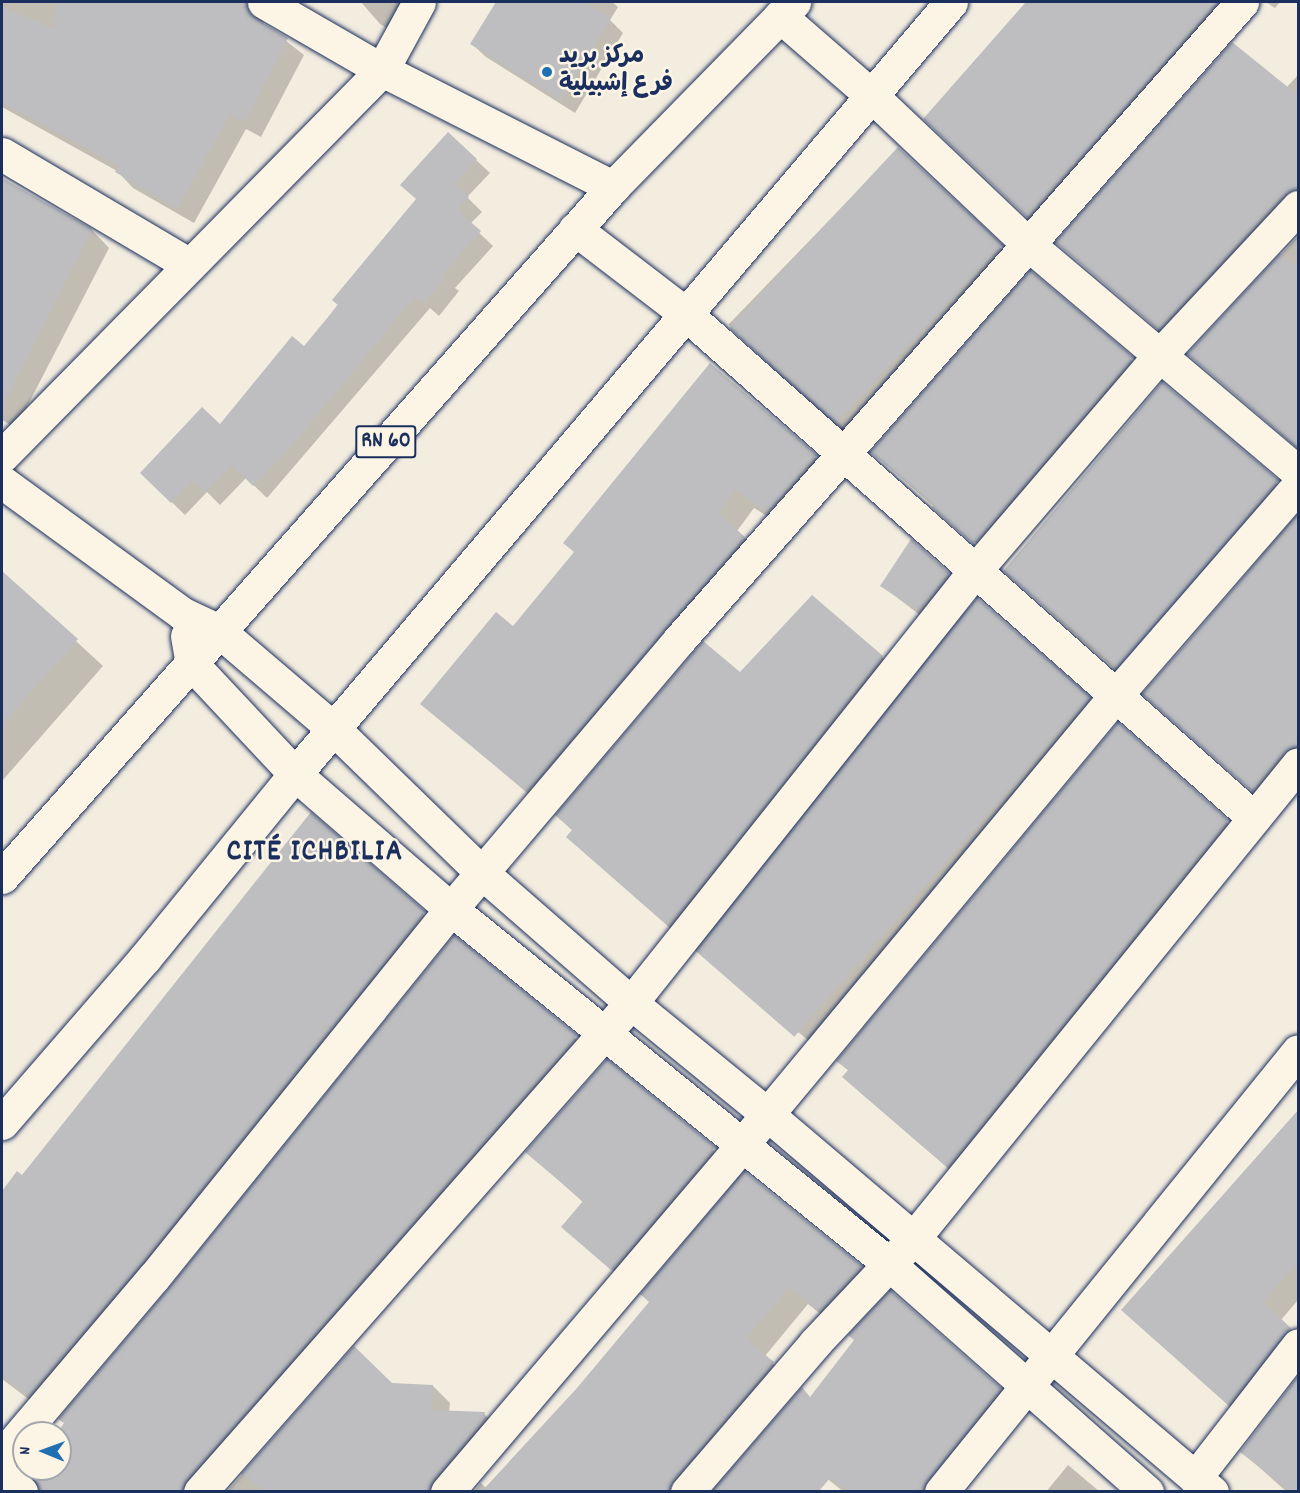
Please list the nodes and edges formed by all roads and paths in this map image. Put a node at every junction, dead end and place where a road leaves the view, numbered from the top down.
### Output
1 (264, 2) edge
2 (418, 2) edge
3 (951, 2) edge
4 (1242, 2) edge
5 (788, 6) edge
6 (382, 70) junction
7 (872, 96) junction
8 (2, 154) edge
9 (613, 188) junction
10 (1299, 207) edge
11 (575, 229) junction
12 (1028, 244) junction
13 (190, 265) junction
14 (686, 315) junction
15 (1161, 354) junction
16 (2, 456) edge
17 (842, 456) junction
18 (1299, 472) edge
19 (2, 482) edge
20 (1299, 486) edge
21 (973, 573) junction
22 (183, 614) junction
23 (219, 631) junction
24 (192, 664) junction
25 (1116, 695) junction
26 (335, 730) junction
27 (1299, 764) edge
28 (295, 774) junction
29 (1254, 818) junction
30 (481, 872) junction
31 (2, 877) edge
32 (451, 909) junction
33 (631, 1003) junction
34 (602, 1032) junction
35 (1299, 1051) edge
36 (767, 1114) junction
37 (2, 1123) edge
38 (741, 1146) junction
39 (913, 1239) junction
40 (888, 1263) junction
41 (1299, 1345) edge
42 (1053, 1358) junction
43 (1025, 1388) junction
44 (2, 1456) edge
45 (2, 1476) edge
46 (1203, 1485) edge
47 (21, 1491) edge
48 (200, 1491) edge
49 (447, 1491) edge
50 (687, 1491) edge
51 (941, 1491) edge
52 (1148, 1491) edge

1 - 6 street
2 - 6 street
3 - 7 street
4 - 12 street
5 - 7 street
5 - 9 street, RN 60
6 - 9 street
6 - 13 street
7 - 12 street
7 - 14 street
8 - 13 street
9 - 11 street, RN 60
10 - 15 street
11 - 14 street
11 - 23 street, RN 60
12 - 15 street
12 - 17 street
13 - 16 street
14 - 17 street
14 - 26 street
15 - 18 street
15 - 21 street
17 - 21 street
17 - 30 street
19 - 22 street
20 - 25 street
21 - 25 street
21 - 33 street
22 - 23 street
22 - 24 street
23 - 24 street, RN 60
23 - 26 street
24 - 28 street
24 - 31 street, RN 60
25 - 29 street
25 - 36 street
26 - 28 street
26 - 30 street
27 - 29 street
28 - 32 street
28 - 37 street
29 - 39 street
30 - 32 street
30 - 33 street
32 - 34 street
32 - 44 street
33 - 34 street
33 - 36 street
34 - 38 street
34 - 48 street
35 - 42 street
36 - 38 street
36 - 39 street
38 - 40 street
38 - 49 street
39 - 40 street
39 - 42 street
40 - 43 street
40 - 50 street
41 - 46 street
42 - 43 street
42 - 46 street
43 - 51 street
43 - 52 street
45 - 47 street

